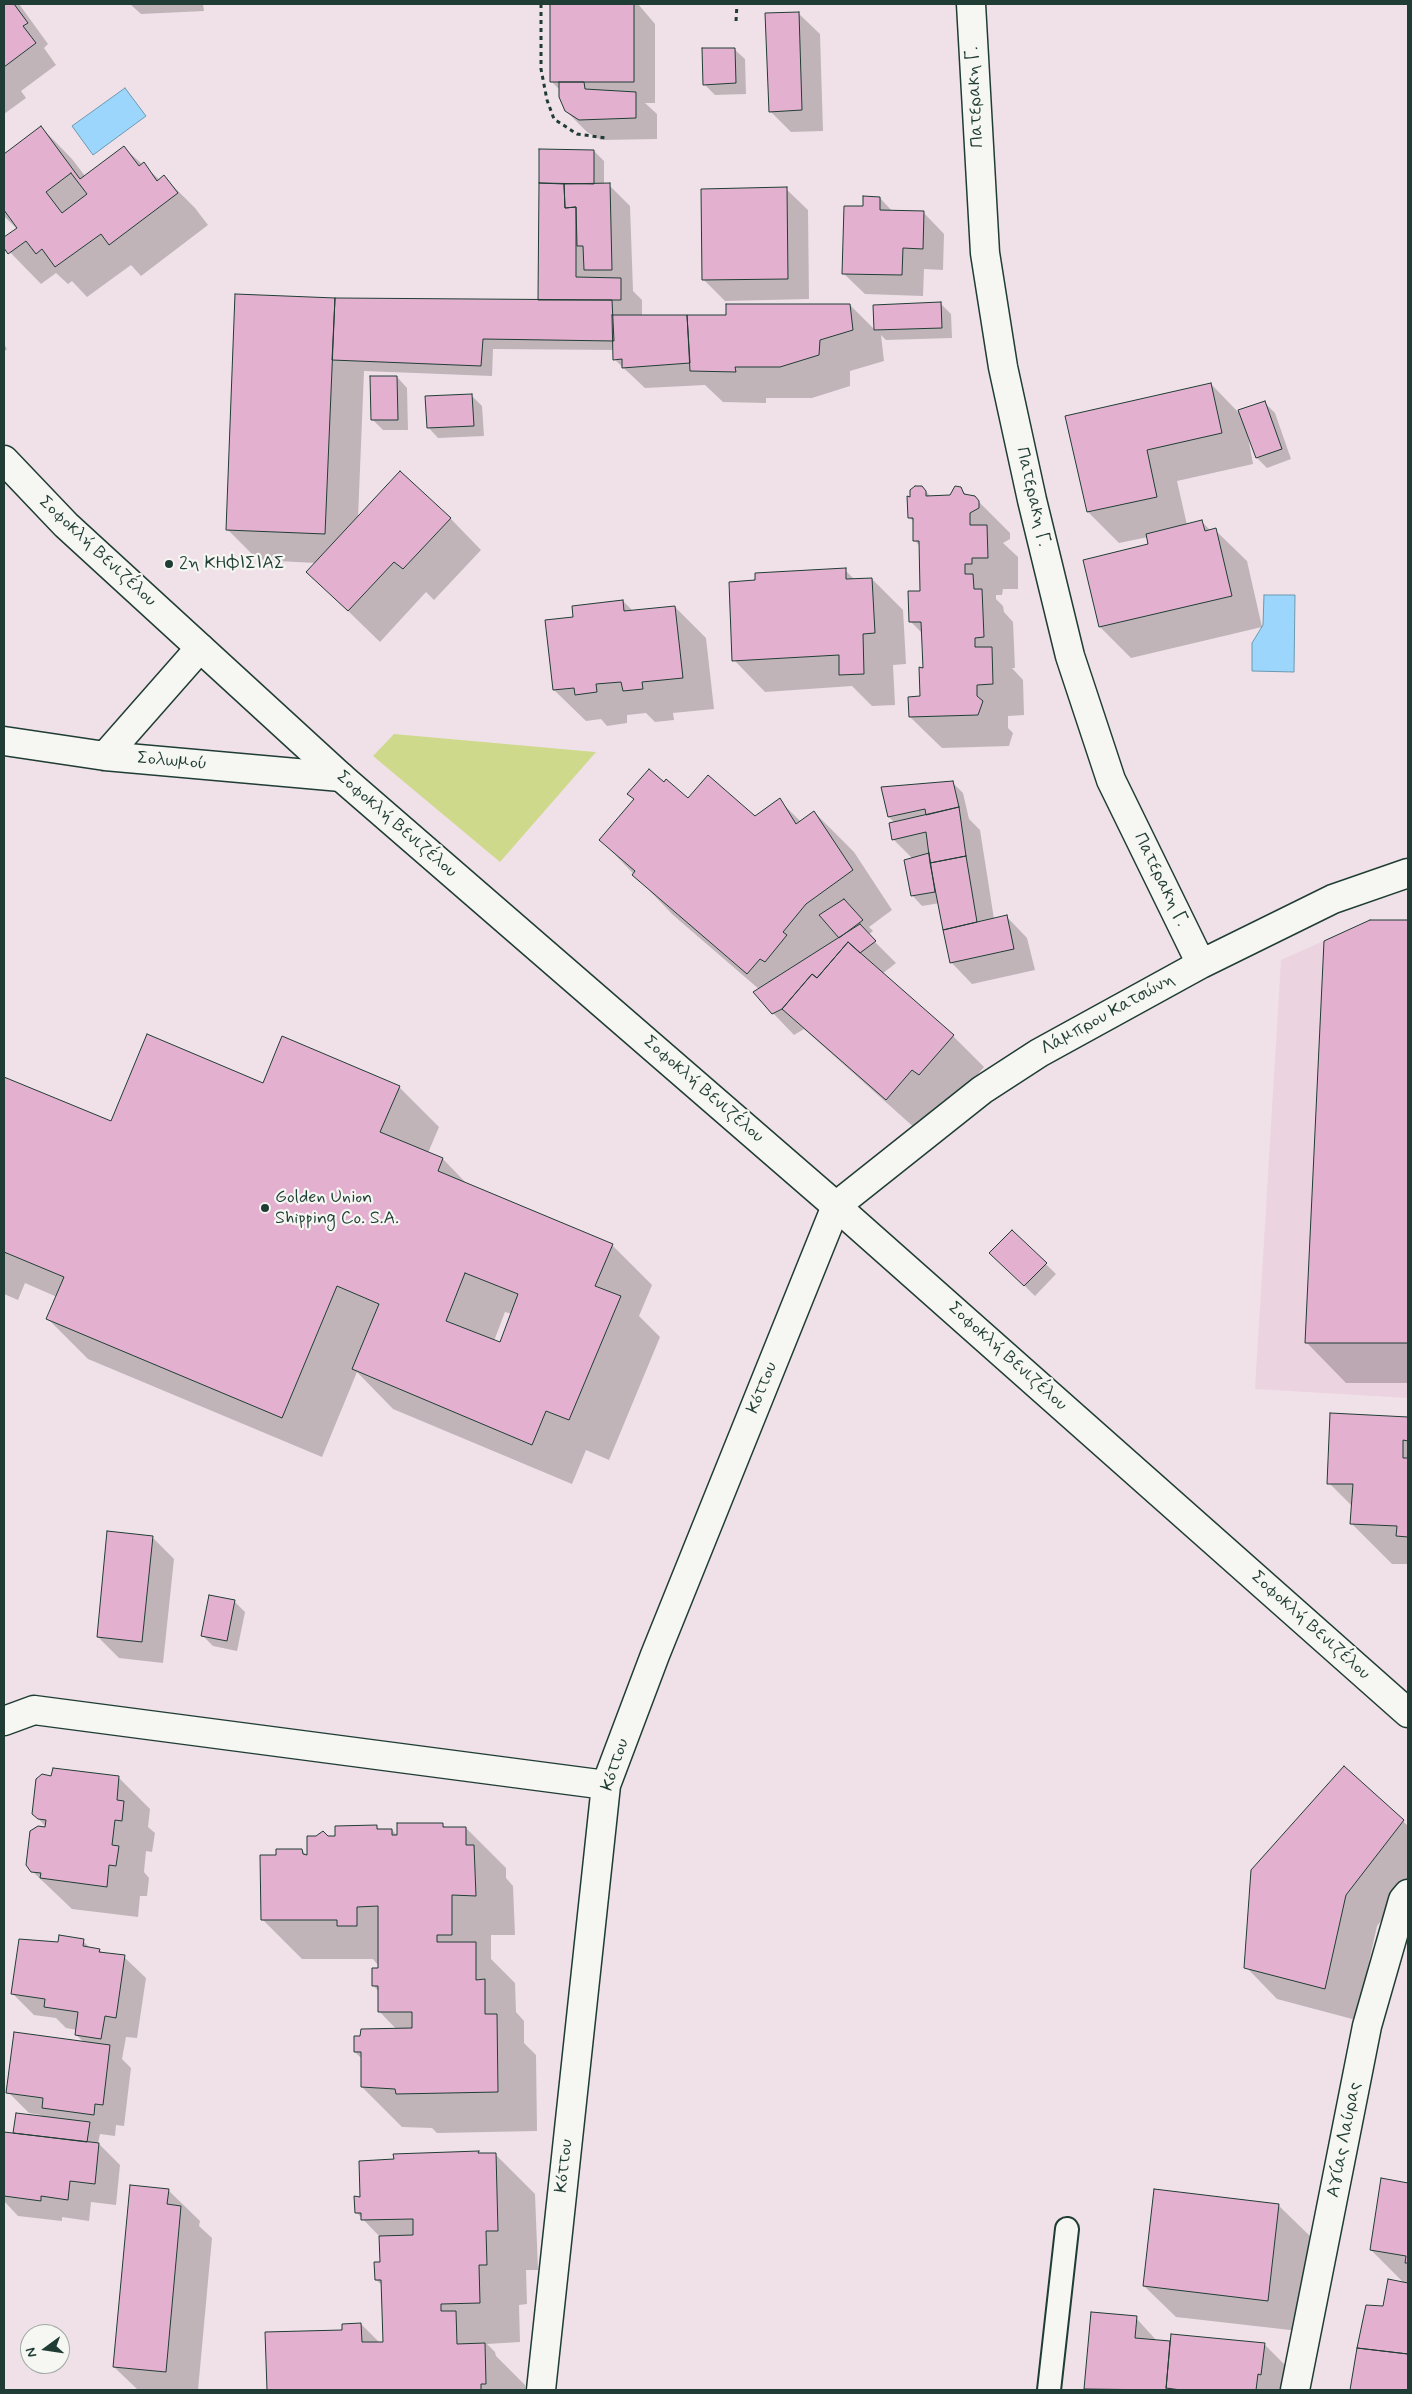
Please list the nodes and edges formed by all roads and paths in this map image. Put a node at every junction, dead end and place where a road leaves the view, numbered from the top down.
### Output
1 (542, 4) edge
2 (737, 4) edge
3 (971, 4) edge
4 (736, 21) dead end
5 (606, 138) dead end
6 (4, 460) edge
7 (200, 648) junction
8 (4, 741) edge
9 (105, 756) junction
10 (341, 777) junction
11 (1408, 874) edge
12 (1201, 964) junction
13 (836, 1206) junction
14 (1408, 1713) edge
15 (4, 1721) edge
16 (606, 1785) junction
17 (1408, 1894) edge
18 (1067, 2229) dead end
19 (540, 2390) edge
20 (1049, 2390) edge
21 (1295, 2390) edge

1 - 5 path
2 - 4 path
3 - 12 street, Πατερακη Γ.
6 - 7 street, Σοφοκλή Βενιζέλου
7 - 9 street
7 - 10 street, Σοφοκλή Βενιζέλου
8 - 9 street, Σολωμού
9 - 10 street, Σολωμού
10 - 13 street, Σοφοκλή Βενιζέλου
11 - 12 street, Λάμπρου Κατσώνη
12 - 13 street, Λάμπρου Κατσώνη
13 - 14 street, Σοφοκλή Βενιζέλου
13 - 16 street, Κόττου
15 - 16 street
16 - 19 street, Κόττου
17 - 21 street, Αγίας Λαύρας
18 - 20 lane

